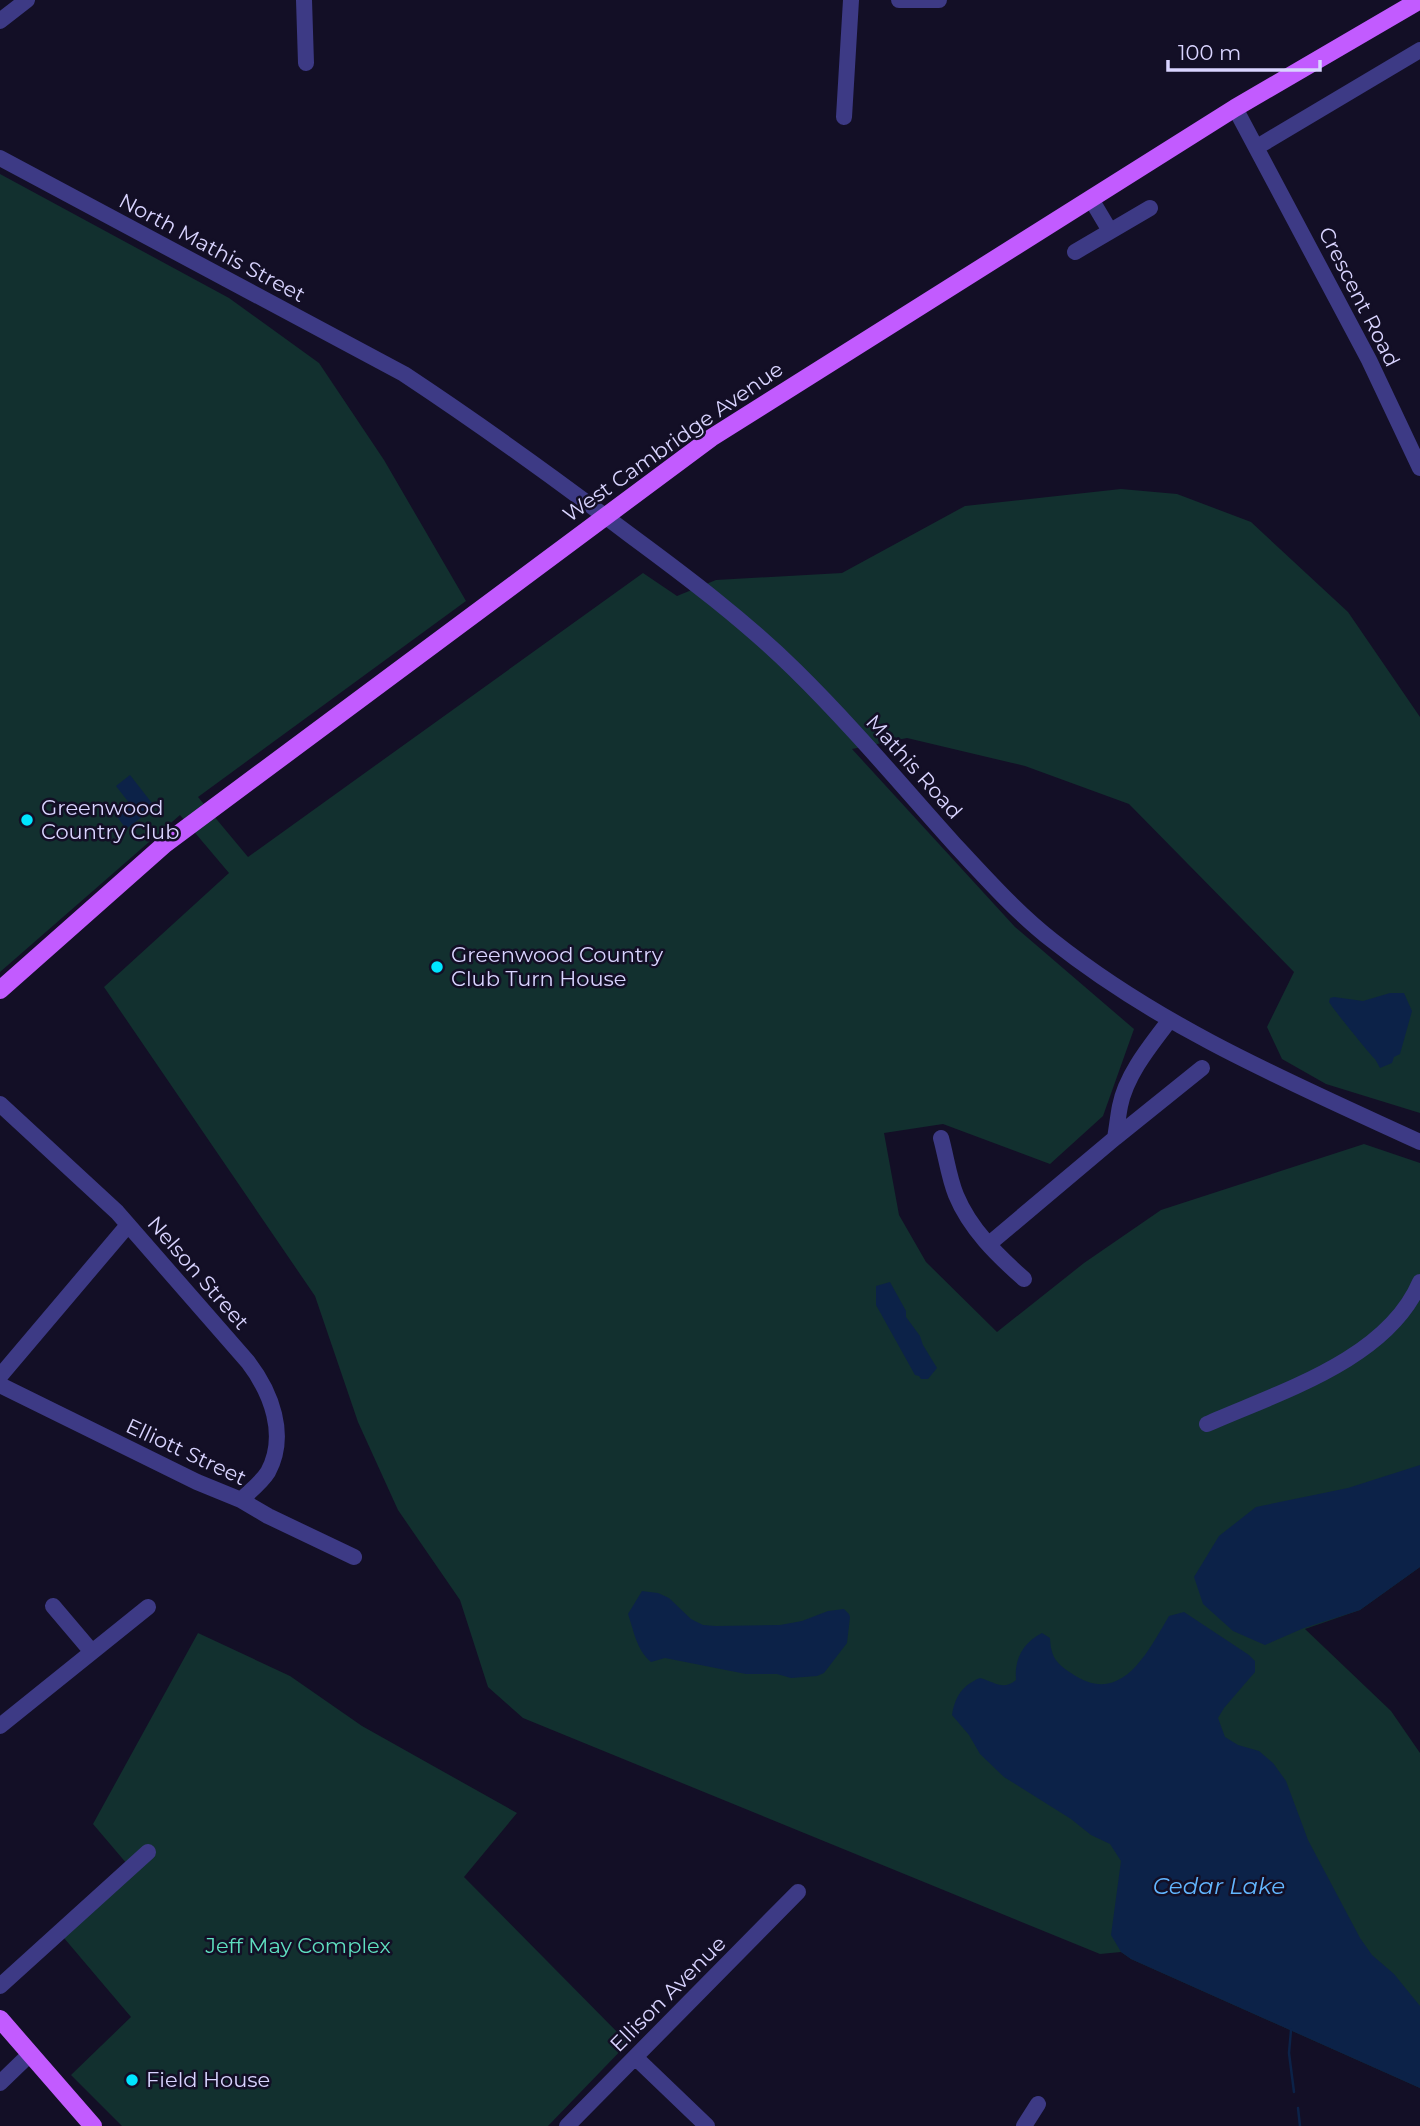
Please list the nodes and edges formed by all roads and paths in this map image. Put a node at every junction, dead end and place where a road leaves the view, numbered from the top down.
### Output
1 (27, 0) edge
2 (304, 0) edge
3 (852, 0) edge
4 (900, 0) edge
5 (939, 0) edge
6 (1420, 0) edge
7 (0, 21) edge
8 (1420, 50) edge
9 (306, 63) dead end
10 (1235, 108) junction
11 (844, 117) dead end
12 (1257, 148) junction
13 (0, 158) edge
14 (1091, 199) junction
15 (1150, 208) dead end
16 (1110, 231) junction
17 (1075, 252) dead end
18 (404, 374) joint
19 (1420, 468) edge
20 (605, 516) junction
21 (0, 990) edge
22 (1168, 1021) junction
23 (1202, 1068) dead end
24 (0, 1104) edge
25 (941, 1138) dead end
26 (1115, 1138) junction
27 (1420, 1142) edge
28 (128, 1225) junction
29 (989, 1244) junction
30 (1024, 1279) dead end
31 (1420, 1282) edge
32 (0, 1376) edge
33 (0, 1385) edge
34 (1207, 1424) dead end
35 (241, 1500) junction
36 (354, 1557) dead end
37 (52, 1606) dead end
38 (148, 1607) dead end
39 (92, 1652) junction
40 (1, 1723) edge
41 (148, 1852) dead end
42 (798, 1892) dead end
43 (0, 1986) edge
44 (0, 2019) edge
45 (29, 2055) junction
46 (635, 2057) junction
47 (0, 2083) edge
48 (1038, 2104) dead end
49 (93, 2126) edge
50 (567, 2126) edge
51 (707, 2126) edge
52 (1024, 2126) edge

1 - 7 street
2 - 9 street
3 - 11 street
4 - 5 street
6 - 10 main road, West Cambridge Avenue
8 - 12 street
10 - 12 street, Crescent Road
10 - 14 main road, West Cambridge Avenue
12 - 19 street, Crescent Road
13 - 18 street, North Mathis Street
14 - 16 street
14 - 20 main road, West Cambridge Avenue
15 - 16 street
16 - 17 street
18 - 20 street, Mathis Road
20 - 21 main road, West Cambridge Avenue
20 - 22 street, Mathis Road
22 - 26 street
22 - 27 street, Mathis Road
23 - 26 street
24 - 28 street, Nelson Street
25 - 29 street
26 - 29 street
28 - 32 street
28 - 35 street, Nelson Street
29 - 30 street
31 - 34 street
33 - 35 street, Elliott Street
35 - 36 street, Elliott Street
37 - 39 street
38 - 39 street
39 - 40 street
41 - 43 street
42 - 46 street, Ellison Avenue
44 - 45 main road
45 - 47 street
45 - 49 main road
46 - 50 street, Ellison Avenue
46 - 51 street
48 - 52 street

